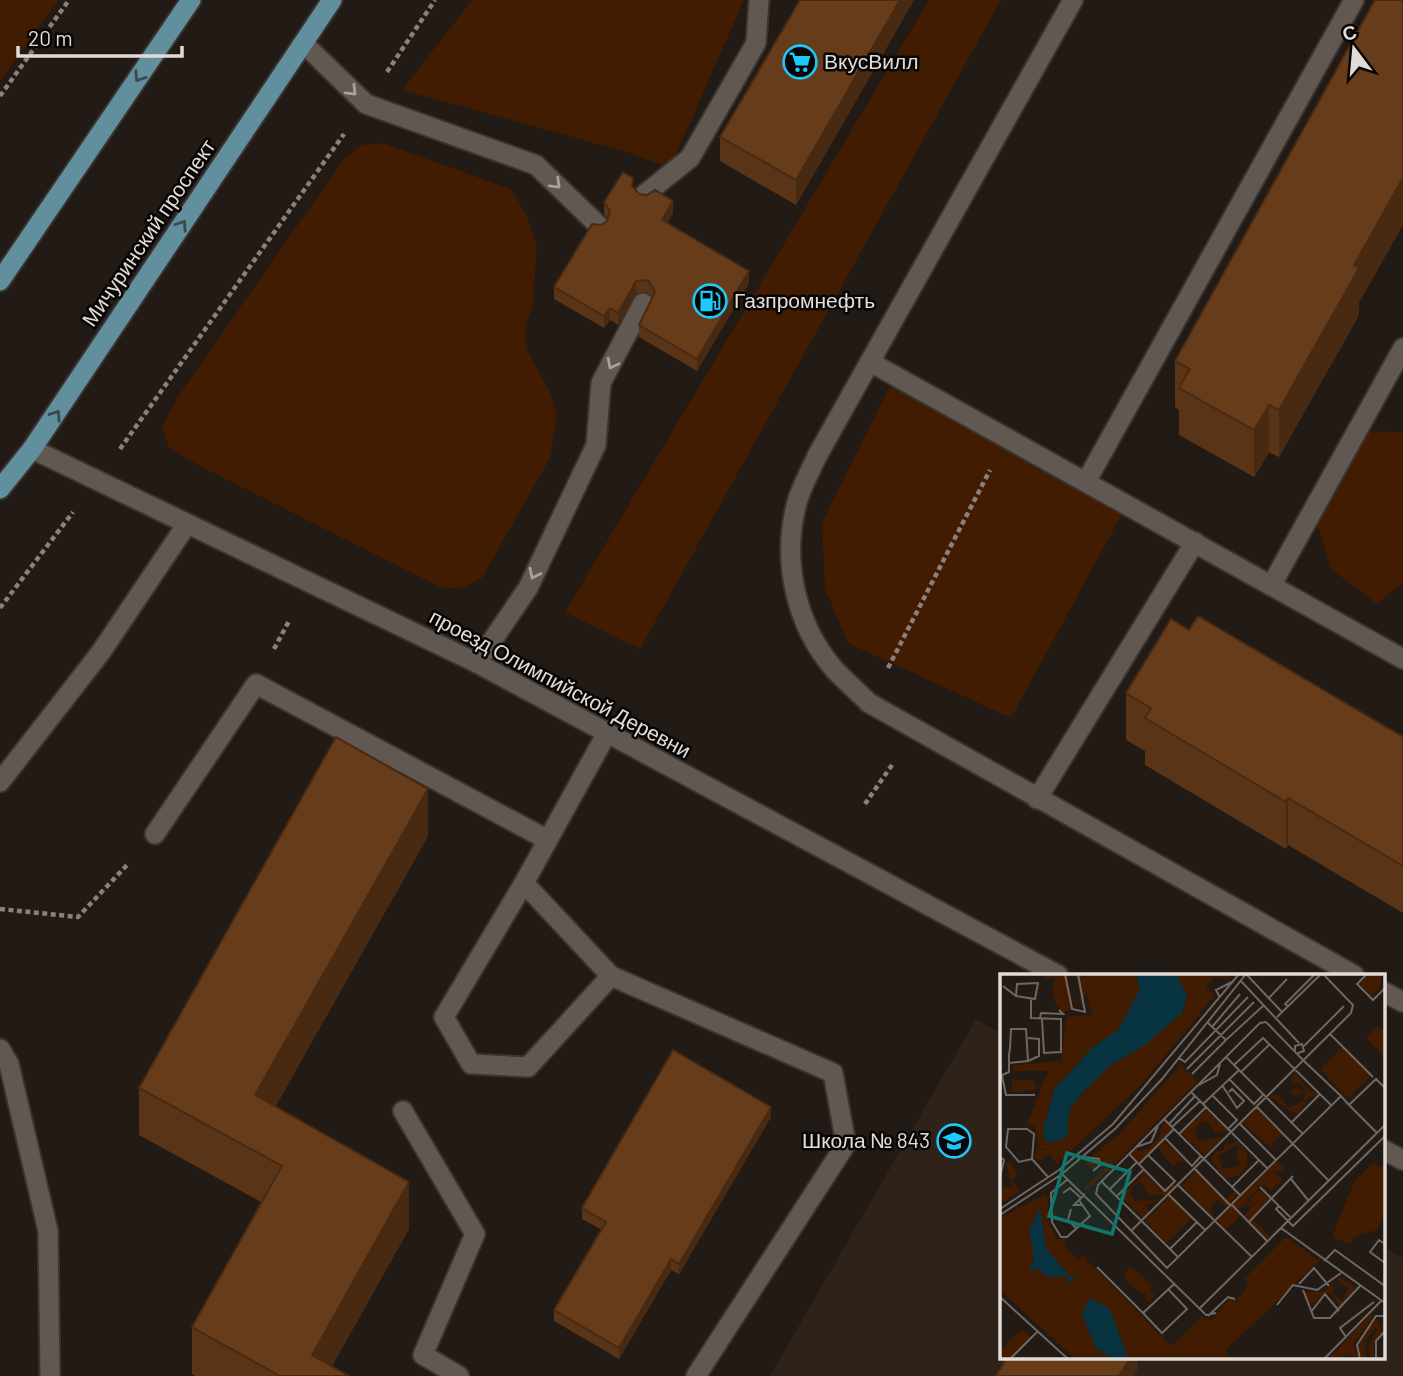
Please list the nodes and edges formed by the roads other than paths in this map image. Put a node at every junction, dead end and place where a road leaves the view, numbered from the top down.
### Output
1 (191, 0) edge
2 (332, 0) edge
3 (759, 0) edge
4 (1073, 0) edge
5 (1353, 0) edge
6 (303, 43) junction
7 (644, 195) edge
8 (598, 225) edge
9 (0, 281) edge
10 (643, 303) dead end
11 (1403, 348) edge
12 (870, 362) junction
13 (33, 449) junction
14 (1087, 480) junction
15 (0, 489) edge
16 (187, 524) junction
17 (1195, 542) junction
18 (1271, 586) junction
19 (1403, 659) edge
20 (477, 663) junction
21 (607, 733) junction
22 (0, 782) edge
23 (1037, 799) junction
24 (155, 834) road end
25 (548, 841) junction
26 (524, 883) junction
27 (1056, 974) edge
28 (1352, 974) edge
29 (611, 976) junction
30 (1386, 993) edge
31 (1403, 1002) edge
32 (0, 1049) edge
33 (403, 1111) dead end
34 (1386, 1151) edge
35 (1403, 1160) edge
36 (50, 1376) edge
37 (459, 1376) edge
38 (696, 1376) edge

1 -> 9 main road
2 - 6 main road, Мичуринский проспект
3 - 7 street
4 - 12 street
5 - 14 street
6 -> 8 street
13 -> 6 main road, Мичуринский проспект
10 -> 20 street
11 - 18 street
12 - 14 street
12 - 23 street
13 - 15 main road, Мичуринский проспект
13 - 16 street, проезд Олимпийской Деревни
14 - 17 street
16 - 20 street, проезд Олимпийской Деревни
16 - 22 street
17 - 18 street
17 - 23 street
18 - 19 street
20 - 21 street, проезд Олимпийской Деревни
21 - 25 street
21 - 27 street, проезд Олимпийской Деревни
23 - 28 street
24 - 25 street
25 - 26 street
26 - 29 street
26 - 29 street
29 - 38 street
30 - 31 street
32 - 36 street
33 - 37 street
34 - 35 street

